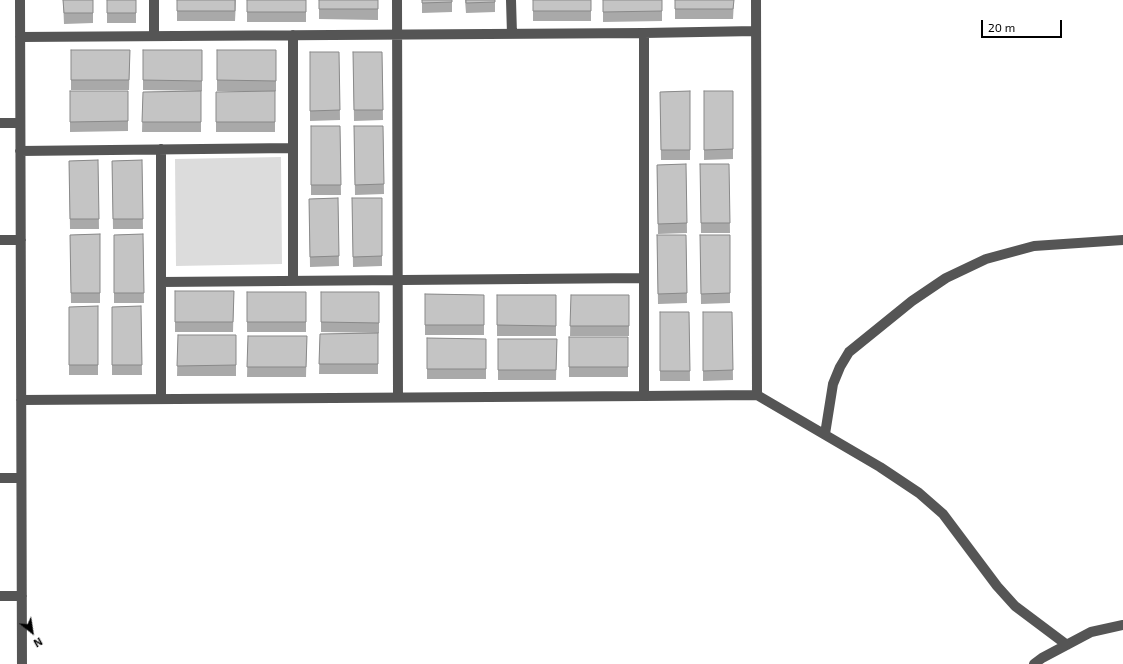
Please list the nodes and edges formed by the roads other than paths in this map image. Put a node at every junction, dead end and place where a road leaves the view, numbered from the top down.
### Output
1 (20, 0) edge
2 (154, 0) edge
3 (397, 0) edge
4 (511, 0) edge
5 (756, 0) edge
6 (756, 31) junction
7 (644, 33) junction
8 (512, 34) junction
9 (293, 35) junction
10 (397, 35) junction
11 (154, 36) junction
12 (20, 37) junction
13 (0, 123) edge
14 (20, 123) junction
15 (293, 148) junction
16 (161, 149) junction
17 (20, 151) junction
18 (0, 240) edge
19 (21, 240) junction
20 (1123, 240) edge
21 (644, 278) junction
22 (294, 280) junction
23 (397, 280) junction
24 (161, 282) junction
25 (757, 395) junction
26 (644, 396) junction
27 (398, 397) junction
28 (161, 399) junction
29 (21, 400) junction
30 (825, 434) junction
31 (0, 478) edge
32 (22, 478) junction
33 (0, 596) edge
34 (22, 596) junction
35 (1123, 625) edge
36 (1067, 645) junction
37 (22, 664) edge
38 (1034, 664) edge

1 - 12 street
2 - 11 street
3 - 10 street
4 - 8 street
5 - 6 street
6 - 7 street
6 - 25 street
7 - 8 street
7 - 21 street
8 - 10 street
9 - 10 street
9 - 11 street
9 - 15 street
10 - 23 street
11 - 12 street
12 - 14 street
13 - 14 street
14 - 17 street
15 - 16 street
15 - 22 street
16 - 17 street
16 - 24 street
17 - 19 street
18 - 19 street
19 - 29 street
20 - 30 street
21 - 23 street
21 - 26 street
22 - 23 street
22 - 24 street
23 - 27 street
24 - 28 street
25 - 26 street
25 - 30 street
26 - 27 street
27 - 28 street
28 - 29 street
29 - 32 street
30 - 36 street
31 - 32 street
32 - 34 street
33 - 34 street
34 - 37 street
35 - 36 street
36 - 38 street

